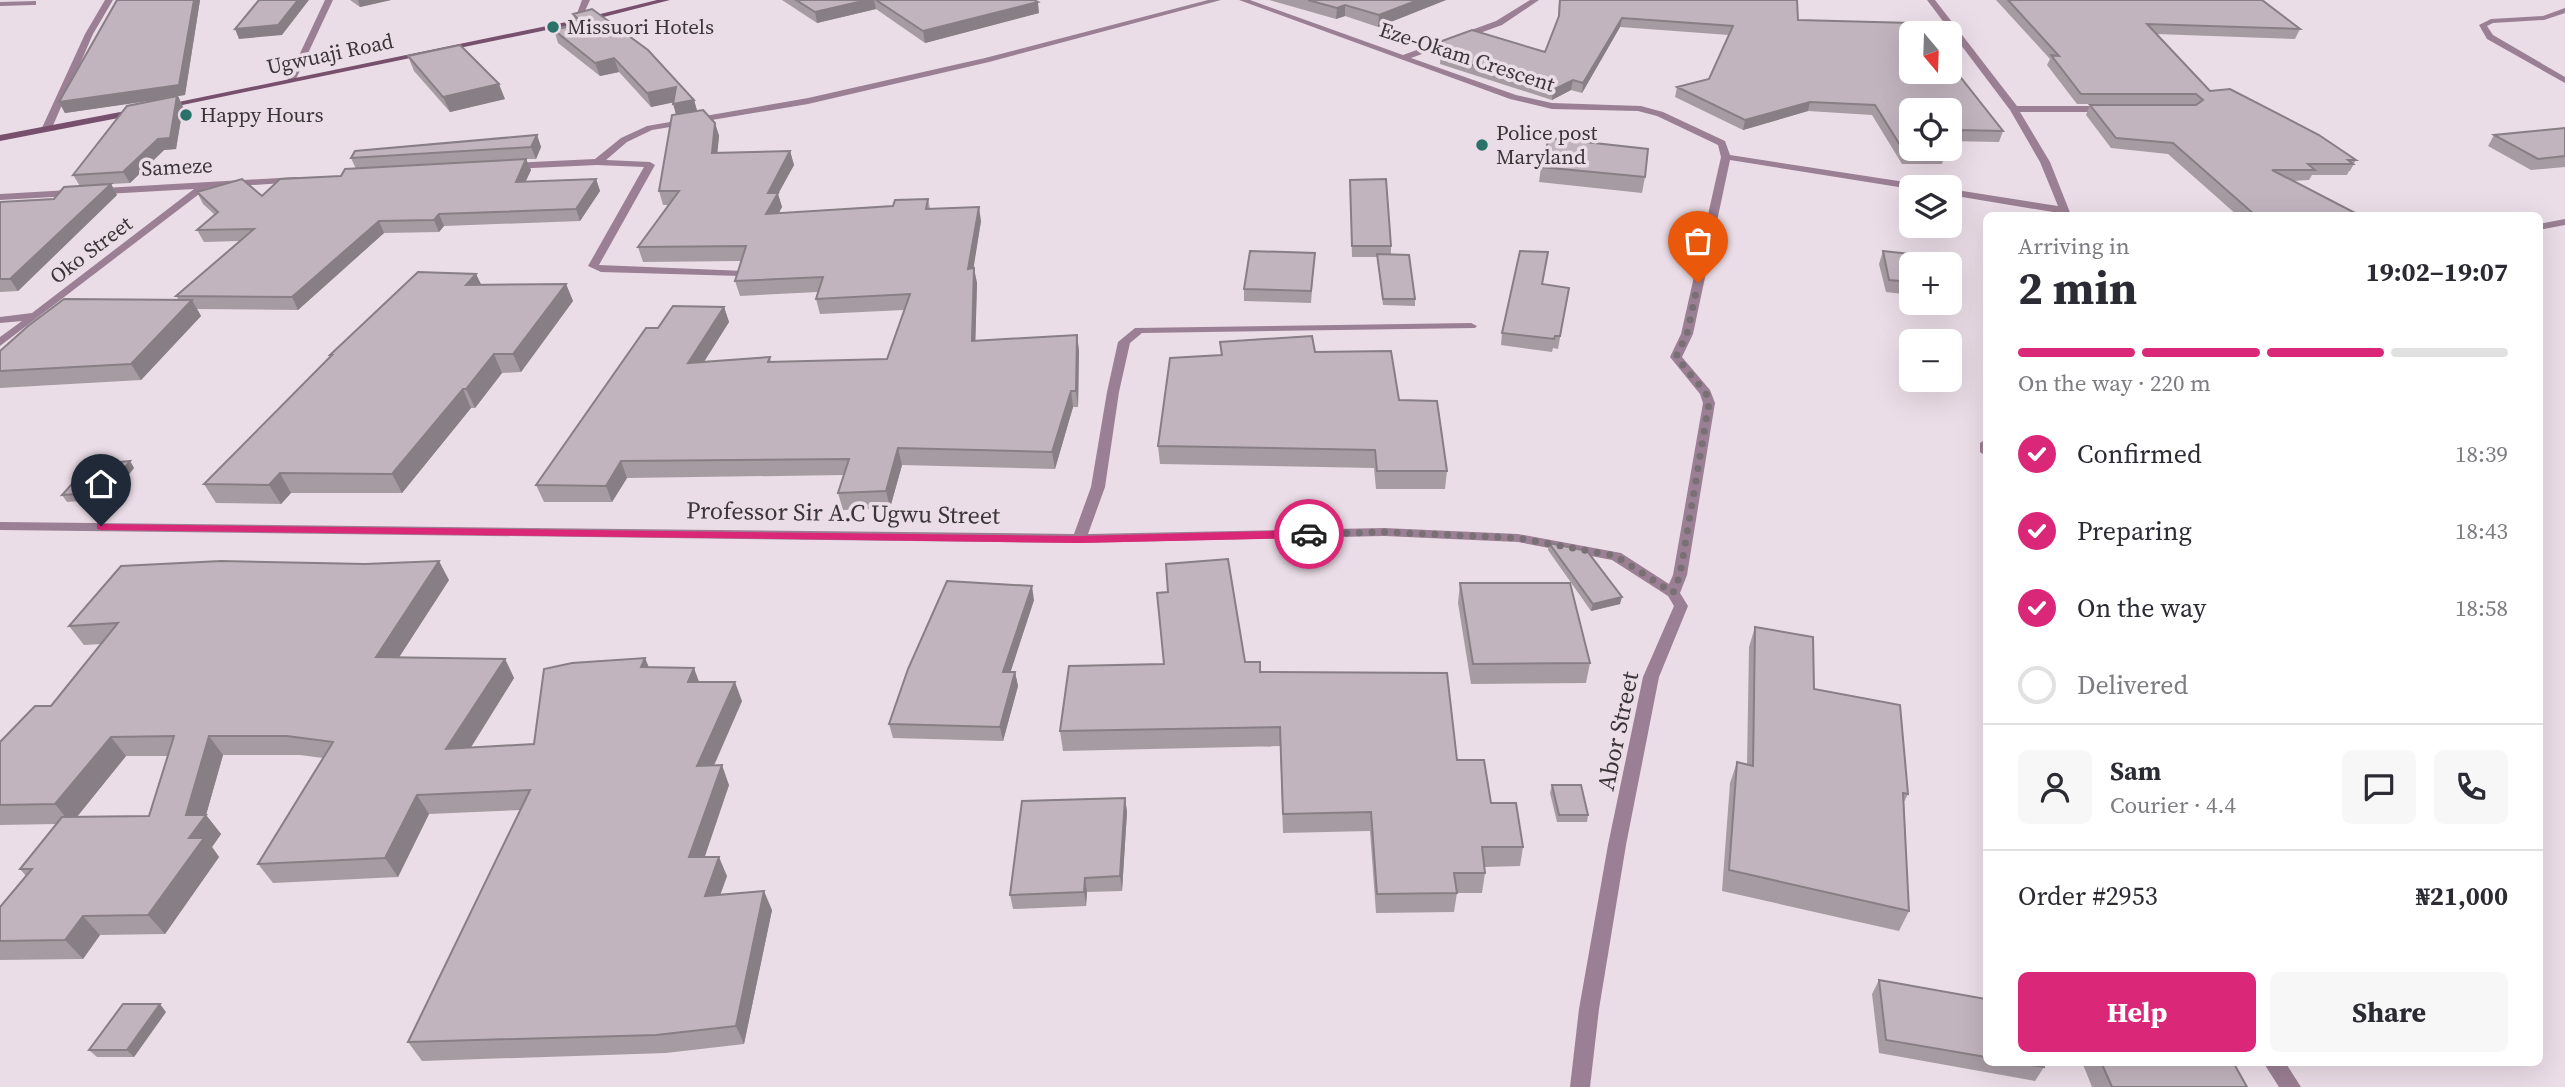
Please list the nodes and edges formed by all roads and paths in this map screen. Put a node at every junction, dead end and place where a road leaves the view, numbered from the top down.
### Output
1 (109, 0) edge
2 (329, 0) edge
3 (586, 0) edge
4 (666, 0) edge
5 (1217, 0) edge
6 (1243, 0) edge
7 (1535, 0) edge
8 (1931, 0) edge
9 (33, 3) dead end
10 (0, 4) edge
11 (2565, 10) edge
12 (576, 22) junction
13 (1405, 57) junction
14 (2565, 80) edge
15 (290, 81) junction
16 (155, 108) edge
17 (2014, 108) junction
18 (2123, 109) edge
19 (142, 111) edge
20 (46, 130) junction
21 (0, 138) edge
22 (1726, 157) junction
23 (597, 162) junction
24 (500, 166) edge
25 (312, 178) edge
26 (1899, 184) edge
27 (204, 186) junction
28 (1962, 194) edge
29 (0, 197) edge
30 (2064, 212) edge
31 (2565, 222) edge
32 (2543, 226) edge
33 (741, 273) edge
34 (37, 316) junction
35 (0, 320) edge
36 (1471, 326) dead end
37 (0, 343) edge
38 (0, 526) edge
39 (1079, 539) junction
40 (1673, 593) junction
41 (2276, 1066) edge
42 (1580, 1087) edge
43 (2291, 1087) edge

1 - 20 street
2 - 15 street
3 - 12 street
4 - 12 main road, Ugwuaji Road
5 - 23 street
6 - 13 street, Eze-Okam Crescent
7 - 13 street
8 - 17 street
9 - 10 street
11 - 14 street
12 - 15 main road, Ugwuaji Road
13 - 22 street, Eze-Okam Crescent
15 - 16 main road, Ugwuaji Road
17 - 18 street
17 - 30 street
19 - 20 main road
20 - 21 main road
22 - 26 street
22 - 40 street, Abor Street
23 - 24 street
23 - 33 street
25 - 27 street, Sameze
27 - 29 street, Sameze
27 - 34 street, Oko Street
28 - 30 street
31 - 32 street
34 - 35 street
34 - 37 street, Oko Street
36 - 39 street
38 - 39 street, Professor Sir A.C Ugwu Street
39 - 40 street, Professor Sir A.C Ugwu Street
40 - 42 street, Abor Street
41 - 43 street

